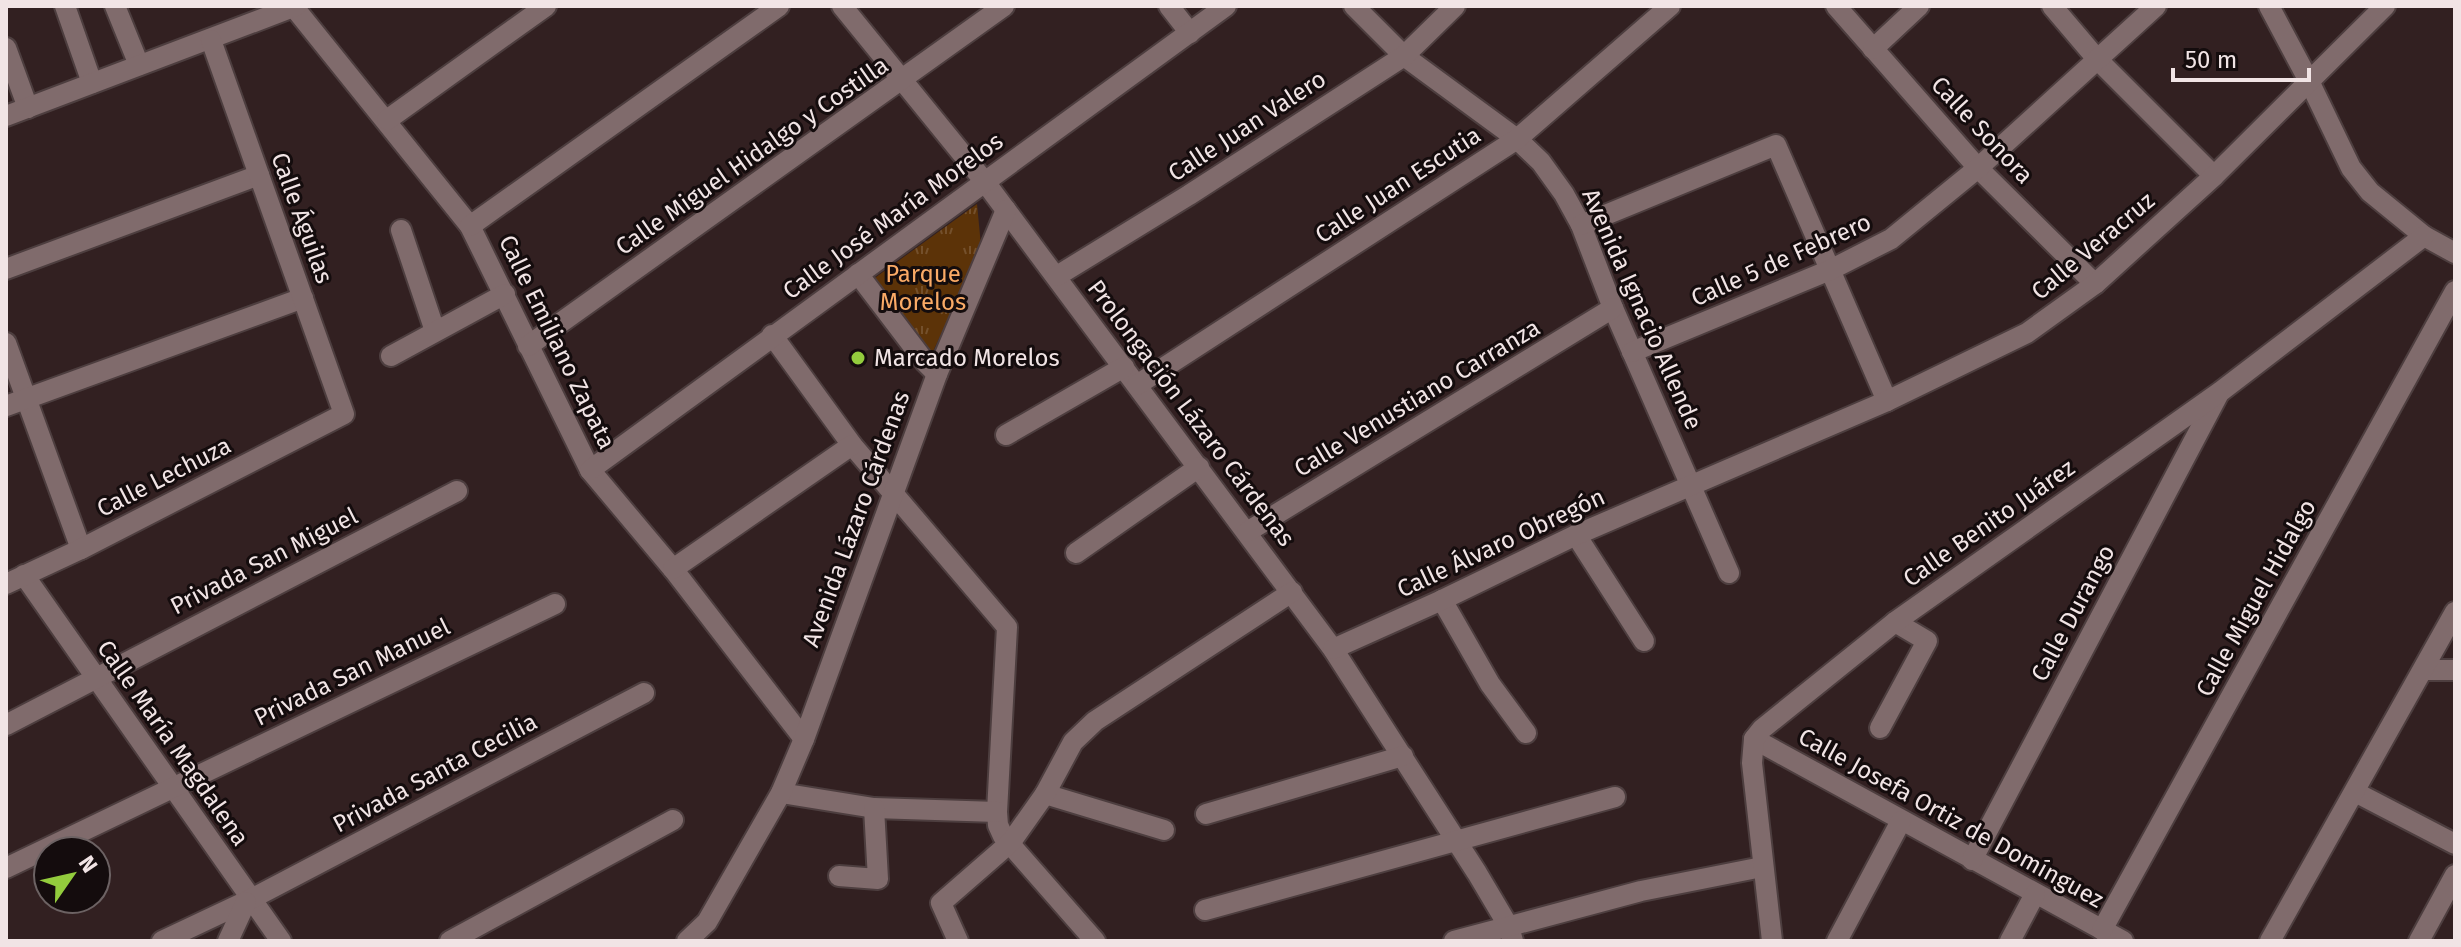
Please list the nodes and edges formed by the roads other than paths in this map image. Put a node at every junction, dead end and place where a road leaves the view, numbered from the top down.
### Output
1 (65, 6) edge
2 (115, 6) edge
3 (546, 6) edge
4 (779, 6) edge
5 (842, 6) edge
6 (1004, 6) edge
7 (1169, 6) edge
8 (1226, 6) edge
9 (1354, 6) edge
10 (1455, 6) edge
11 (1670, 6) edge
12 (1836, 6) edge
13 (1919, 6) edge
14 (2052, 6) edge
15 (2156, 6) edge
16 (2269, 6) edge
17 (2385, 6) edge
18 (294, 7) edge
19 (1190, 33) junction
20 (211, 40) junction
21 (6, 48) edge
22 (1873, 49) junction
23 (1404, 56) junction
24 (2097, 59) junction
25 (139, 65) junction
26 (903, 81) junction
27 (92, 83) junction
28 (2310, 83) junction
29 (28, 108) junction
30 (6, 116) edge
31 (387, 120) junction
32 (1517, 139) junction
33 (1978, 168) junction
34 (259, 175) junction
35 (2214, 176) junction
36 (985, 182) junction
37 (1006, 210) junction
38 (1581, 225) junction
39 (470, 226) junction
40 (401, 230) dead end
41 (2424, 236) junction
42 (2455, 253) edge
43 (6, 269) edge
44 (1830, 270) junction
45 (858, 274) junction
46 (1057, 276) junction
47 (2095, 284) junction
48 (2455, 291) edge
49 (505, 294) junction
50 (303, 298) junction
51 (1613, 308) junction
52 (435, 331) junction
53 (772, 335) junction
54 (6, 343) edge
55 (528, 346) junction
56 (1632, 352) junction
57 (391, 356) dead end
58 (1124, 367) junction
59 (937, 374) junction
60 (1137, 385) junction
61 (2220, 392) junction
62 (26, 399) junction
63 (1887, 401) junction
64 (6, 406) edge
65 (344, 414) joint
66 (1006, 435) dead end
67 (852, 445) junction
68 (1199, 467) junction
69 (590, 470) junction
70 (1691, 483) junction
71 (457, 491) dead end
72 (892, 494) junction
73 (1247, 532) junction
74 (1576, 535) junction
75 (81, 549) junction
76 (1076, 553) dead end
77 (673, 569) junction
78 (1729, 573) dead end
79 (15, 579) edge
80 (1292, 592) junction
81 (1442, 600) junction
82 (555, 604) dead end
83 (2455, 612) edge
84 (1895, 622) junction
85 (1644, 641) dead end
86 (1333, 649) junction
87 (2423, 670) junction
88 (2455, 670) edge
89 (94, 678) junction
90 (644, 693) dead end
91 (6, 725) edge
92 (1880, 728) dead end
93 (1526, 733) dead end
94 (804, 739) junction
95 (1754, 739) junction
96 (1403, 756) junction
97 (172, 787) junction
98 (2355, 792) junction
99 (781, 793) junction
100 (1045, 794) junction
101 (1615, 797) dead end
102 (874, 808) junction
103 (997, 812) junction
104 (1206, 814) dead end
105 (673, 820) dead end
106 (1901, 821) junction
107 (1164, 830) dead end
108 (1456, 841) junction
109 (1011, 842) junction
110 (2455, 844) edge
111 (1972, 860) junction
112 (1762, 867) junction
113 (6, 868) edge
114 (2455, 875) edge
115 (839, 876) dead end
116 (2035, 894) junction
117 (248, 901) junction
118 (1205, 910) dead end
119 (2102, 930) junction
120 (1511, 934) edge
121 (162, 941) edge
122 (228, 941) edge
123 (281, 941) edge
124 (450, 941) edge
125 (687, 941) edge
126 (958, 941) edge
127 (1095, 941) edge
128 (1454, 941) edge
129 (1772, 941) edge
130 (1837, 941) edge
131 (2010, 941) edge
132 (2123, 941) edge
133 (2270, 941) edge
134 (2419, 941) edge

1 - 27 street
2 - 25 street
3 - 31 street
4 - 39 street
5 - 26 street
6 - 26 street, Calle Miguel Hidalgo y Costilla
7 - 19 street
8 - 19 street, Calle José María Morelos
9 - 23 street, Avenida Ignacio Allende
10 - 23 street, Calle Juan Valero
11 - 32 street, Calle Juan Escutia
12 - 22 street, Calle Sonora
13 - 22 street
14 - 24 street
15 - 24 street, Calle 5 de Febrero
16 - 28 street
17 - 28 street, Calle Veracruz
18 - 20 street
18 - 31 street, Calle Emiliano Zapata
19 - 36 street, Calle José María Morelos
20 - 25 street
20 - 34 street, Calle Águilas
21 - 29 street
22 - 33 street, Calle Sonora
23 - 32 street, Avenida Ignacio Allende
23 - 46 street, Calle Juan Valero
24 - 33 street, Calle 5 de Febrero
24 - 35 street
25 - 27 street
26 - 36 street
26 - 55 street, Calle Miguel Hidalgo y Costilla
27 - 29 street
28 - 35 street, Calle Veracruz
28 - 41 street
29 - 30 street
31 - 39 street, Calle Emiliano Zapata
32 - 38 street, Avenida Ignacio Allende
32 - 60 street, Calle Juan Escutia
33 - 44 street, Calle 5 de Febrero
33 - 47 street, Calle Sonora
34 - 43 street
34 - 50 street, Calle Águilas
35 - 47 street, Calle Veracruz
36 - 37 street
36 - 45 street, Calle José María Morelos
37 - 46 street, Prolongación Lázaro Cárdenas
37 - 59 street, Avenida Lázaro Cárdenas
38 - 44 street
38 - 51 street, Avenida Ignacio Allende
39 - 49 street, Calle Emiliano Zapata
40 - 52 street
41 - 42 street
41 - 61 street, Calle Benito Juárez
44 - 56 street, Calle 5 de Febrero
44 - 63 street
45 - 53 street, Calle José María Morelos
45 - 59 street
46 - 58 street, Prolongación Lázaro Cárdenas
47 - 63 street, Calle Veracruz
48 - 119 street, Calle Miguel Hidalgo
49 - 52 street
49 - 55 street, Calle Emiliano Zapata
50 - 62 street
50 - 65 street, Calle Águilas
51 - 56 street, Avenida Ignacio Allende
51 - 73 street, Calle Venustiano Carranza
52 - 57 street
53 - 67 street
53 - 69 street, Calle José María Morelos
54 - 62 street
55 - 69 street, Calle Emiliano Zapata
56 - 70 street, Avenida Ignacio Allende
58 - 60 street, Prolongación Lázaro Cárdenas
58 - 66 street
59 - 72 street, Avenida Lázaro Cárdenas
60 - 68 street, Prolongación Lázaro Cárdenas
61 - 84 street, Calle Benito Juárez
61 - 111 street, Calle Durango
62 - 64 street
62 - 75 street
63 - 70 street, Calle Veracruz
65 - 75 street, Calle Lechuza
67 - 72 street
67 - 77 street
68 - 73 street, Prolongación Lázaro Cárdenas
68 - 76 street
69 - 77 street, Calle Emiliano Zapata
70 - 74 street, Calle Álvaro Obregón
70 - 78 street, Avenida Ignacio Allende
71 - 89 street, Privada San Miguel
72 - 94 street, Avenida Lázaro Cárdenas
72 - 103 street
73 - 80 street, Prolongación Lázaro Cárdenas
74 - 81 street, Calle Álvaro Obregón
74 - 85 street
75 - 79 street, Calle Lechuza
77 - 94 street, Calle Emiliano Zapata
79 - 89 street, Calle María Magdalena
80 - 86 street, Prolongación Lázaro Cárdenas
80 - 100 street
81 - 86 street, Calle Álvaro Obregón
81 - 93 street
82 - 97 street, Privada San Manuel
83 - 87 street
84 - 92 street
84 - 95 street, Calle Benito Juárez
86 - 96 street, Prolongación Lázaro Cárdenas
87 - 88 street
87 - 98 street
89 - 91 street, Privada San Miguel
89 - 97 street, Calle María Magdalena
90 - 117 street, Privada Santa Cecilia
94 - 99 street, Avenida Lázaro Cárdenas
95 - 106 street, Calle Josefa Ortiz de Domínguez
95 - 112 street
96 - 104 street
96 - 108 street, Prolongación Lázaro Cárdenas
97 - 113 street, Privada San Manuel
97 - 117 street, Calle María Magdalena
98 - 110 street
98 - 133 street
99 - 102 street
99 - 125 street, Avenida Lázaro Cárdenas
100 - 107 street
100 - 109 street
101 - 108 street
102 - 103 street
102 - 115 street
103 - 109 street
105 - 124 street
106 - 111 street, Calle Josefa Ortiz de Domínguez
106 - 130 street
108 - 118 street
108 - 120 street, Prolongación Lázaro Cárdenas
109 - 126 street
109 - 127 street
111 - 116 street, Calle Josefa Ortiz de Domínguez
112 - 120 street
112 - 129 street
114 - 134 street
116 - 119 street, Calle Josefa Ortiz de Domínguez
116 - 131 street
117 - 121 street, Privada Santa Cecilia
117 - 122 street
117 - 123 street, Calle María Magdalena
119 - 132 street, Calle Josefa Ortiz de Domínguez
120 - 128 street

